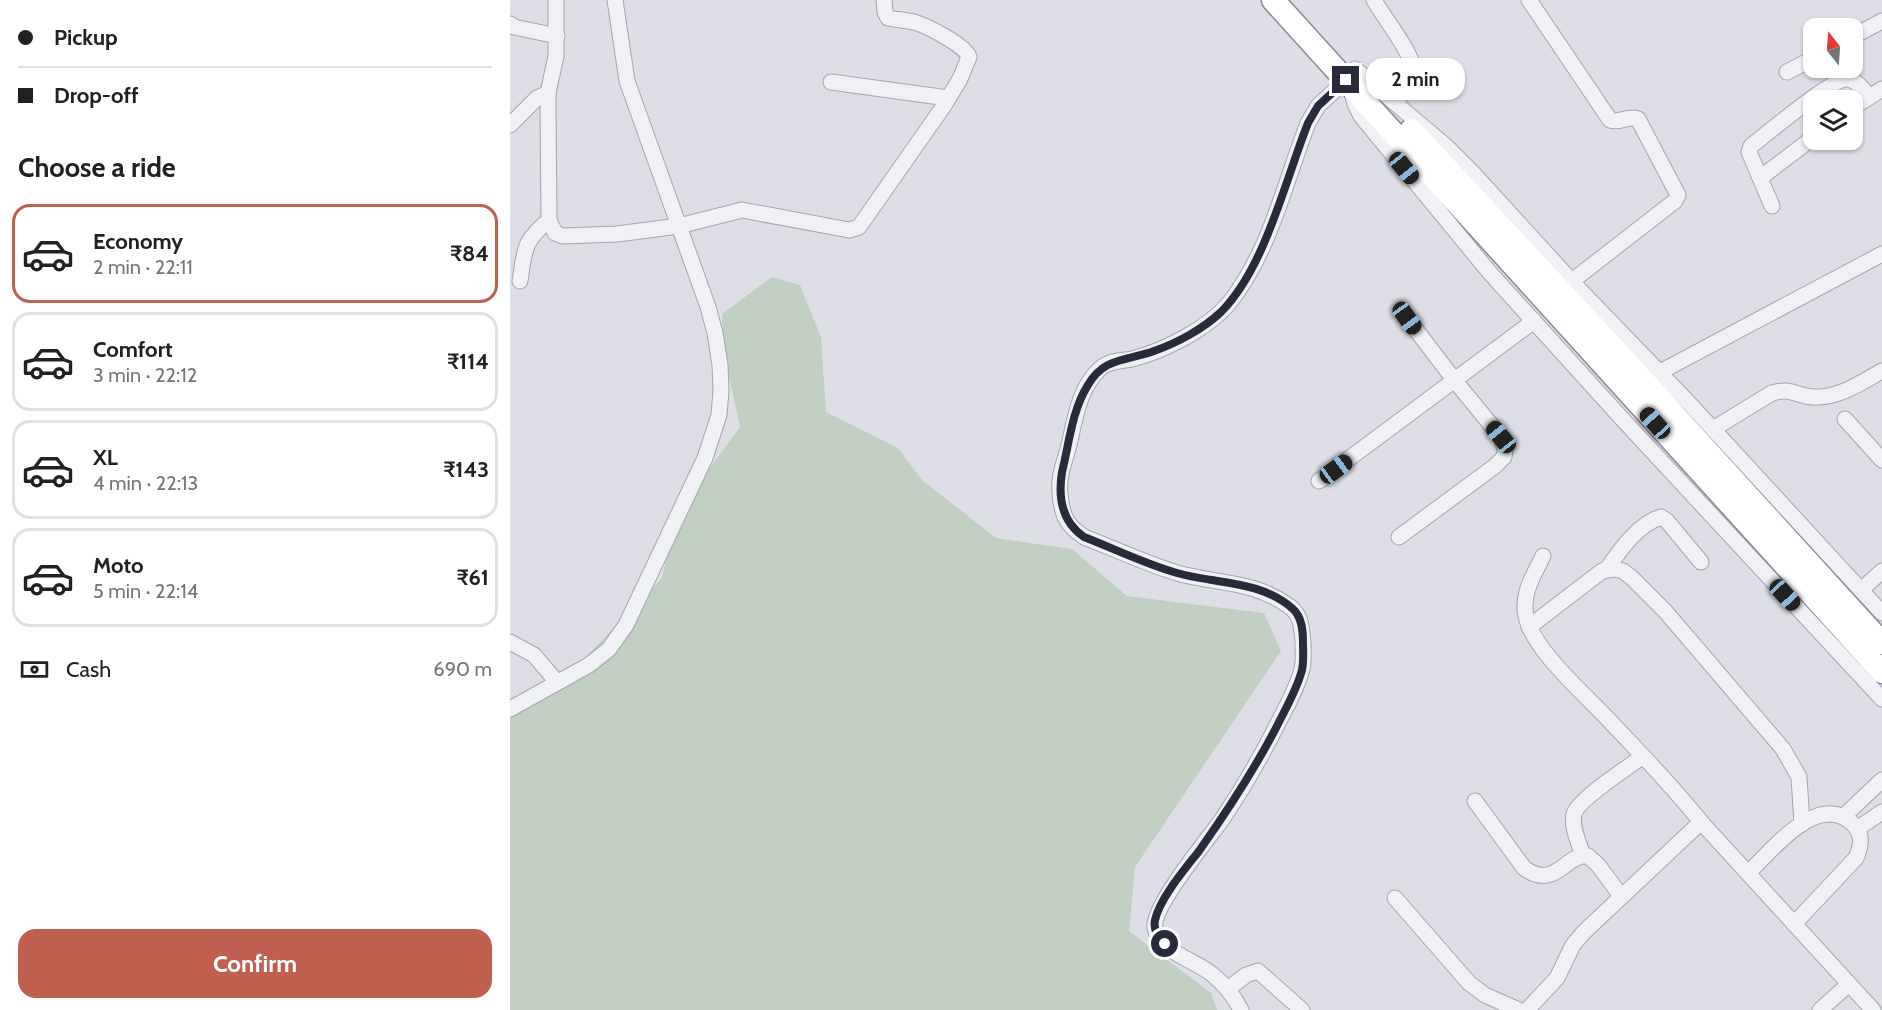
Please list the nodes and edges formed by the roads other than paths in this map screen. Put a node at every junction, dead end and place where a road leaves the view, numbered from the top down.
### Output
1 (556, 0) edge
2 (615, 0) edge
3 (884, 0) edge
4 (1273, 0) edge
5 (1294, 0) edge
6 (1374, 0) edge
7 (1529, 0) edge
8 (1882, 21) edge
9 (510, 24) edge
10 (1863, 31) edge
11 (557, 36) junction
12 (1803, 64) edge
13 (1787, 72) dead end
14 (1350, 78) junction
15 (831, 82) dead end
16 (548, 93) junction
17 (1876, 93) edge
18 (948, 98) junction
19 (1863, 101) edge
20 (1395, 103) junction
21 (510, 125) edge
22 (1803, 145) edge
23 (1760, 178) junction
24 (1772, 206) dead end
25 (549, 220) junction
26 (679, 226) junction
27 (1882, 254) edge
28 (520, 280) dead end
29 (1572, 281) junction
30 (1407, 318) dead end
31 (1534, 321) junction
32 (1882, 371) edge
33 (1660, 372) junction
34 (1455, 381) junction
35 (1845, 419) dead end
36 (1713, 429) junction
37 (1882, 460) edge
38 (1319, 481) dead end
39 (1399, 537) dead end
40 (1543, 556) dead end
41 (1701, 562) dead end
42 (1607, 569) junction
43 (1882, 571) edge
44 (1861, 590) junction
45 (1882, 613) edge
46 (1529, 627) junction
47 (510, 642) edge
48 (1882, 643) edge
49 (1882, 672) edge
50 (557, 682) junction
51 (1882, 699) edge
52 (510, 709) edge
53 (1643, 756) junction
54 (1882, 780) edge
55 (1475, 801) dead end
56 (1882, 812) edge
57 (1844, 816) junction
58 (1701, 822) junction
59 (1802, 824) junction
60 (1857, 828) junction
61 (1583, 855) junction
62 (1748, 873) junction
63 (1621, 896) junction
64 (1395, 898) dead end
65 (1794, 924) junction
66 (1849, 984) junction
67 (1228, 989) junction
68 (1241, 1010) edge
69 (1302, 1010) edge
70 (1519, 1010) edge
71 (1527, 1010) edge
72 (1820, 1010) edge
73 (1873, 1010) edge

1 - 11 street
2 - 26 street
3 - 18 street
4 - 14 highway
5 - 14 highway
6 - 20 street
7 - 29 street
8 - 10 street
9 - 11 street
11 - 16 street
12 - 13 street
14 - 20 street
14 - 31 street
14 - 48 highway
14 - 49 highway
14 - 67 street
15 - 18 street
16 - 21 street
16 - 25 street
17 - 19 street
17 - 23 street
18 - 26 street
20 - 29 street
22 - 23 street
23 - 24 street
25 - 26 street
25 - 28 street
26 - 50 street
27 - 33 street
29 - 33 street
30 - 34 street
31 - 34 street
31 - 51 street
32 - 36 street
33 - 36 street
34 - 38 street
34 - 39 street
35 - 37 street
36 - 44 street
40 - 46 street
41 - 42 street
42 - 46 street
42 - 59 street
43 - 44 street
44 - 45 street
46 - 53 street
47 - 50 street
50 - 52 street
53 - 58 street
53 - 61 street
54 - 57 street
55 - 61 street
56 - 60 street
57 - 59 street
57 - 60 street
58 - 62 street
58 - 63 street
59 - 62 street
60 - 65 street
61 - 63 street
62 - 65 street
63 - 71 street
64 - 70 street
65 - 66 street
66 - 72 street
66 - 73 street
67 - 68 street
67 - 69 street

